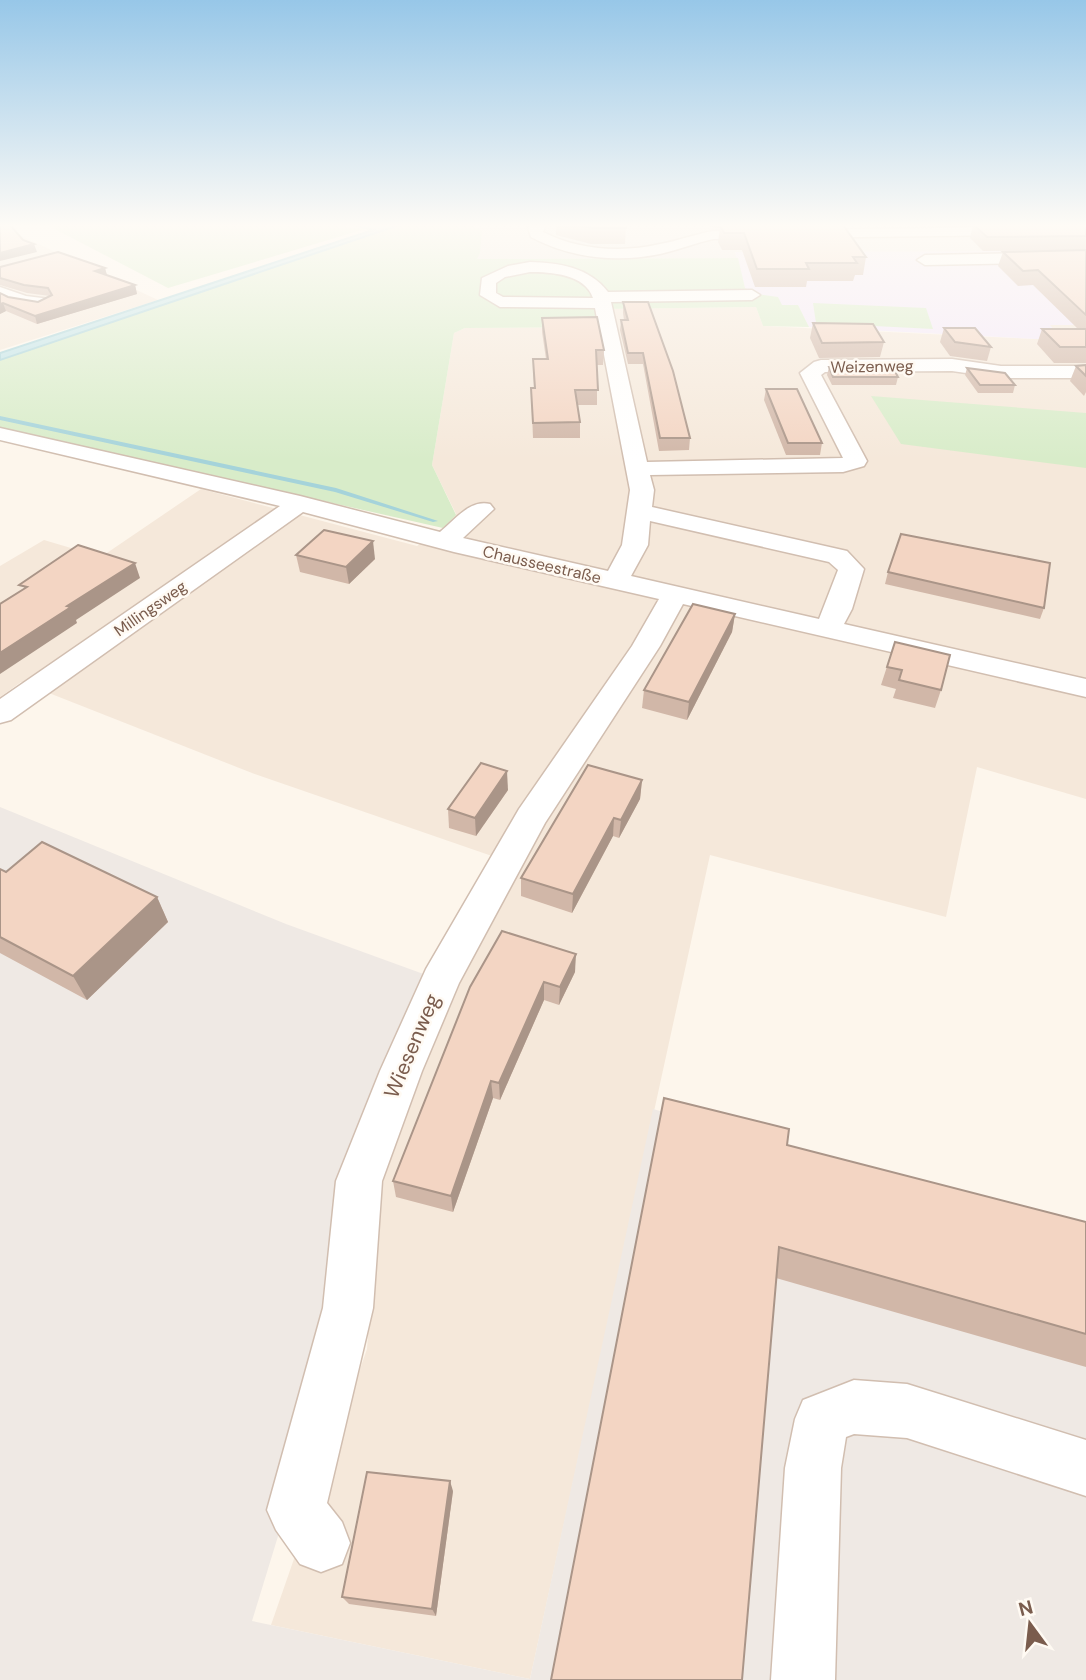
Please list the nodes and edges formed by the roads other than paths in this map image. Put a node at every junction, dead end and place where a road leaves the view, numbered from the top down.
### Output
1 (602, 303) edge
2 (1086, 372) edge
3 (0, 434) edge
4 (636, 469) junction
5 (300, 503) junction
6 (482, 509) dead end
7 (640, 512) junction
8 (444, 541) junction
9 (616, 580) junction
10 (674, 594) junction
11 (827, 629) junction
12 (1086, 688) edge
13 (0, 713) edge
14 (1086, 1468) edge
15 (321, 1543) dead end
16 (803, 1680) edge

1 - 4 street
2 - 4 street, Weizenweg
3 - 5 street, Chausseestraße
4 - 7 street
5 - 8 street, Chausseestraße
5 - 13 street, Millingsweg
6 - 8 street
7 - 9 street
7 - 11 street
8 - 9 street, Chausseestraße
9 - 10 street, Chausseestraße
10 - 11 street, Chausseestraße
10 - 15 street, Wiesenweg
11 - 12 street, Chausseestraße
14 - 16 street

